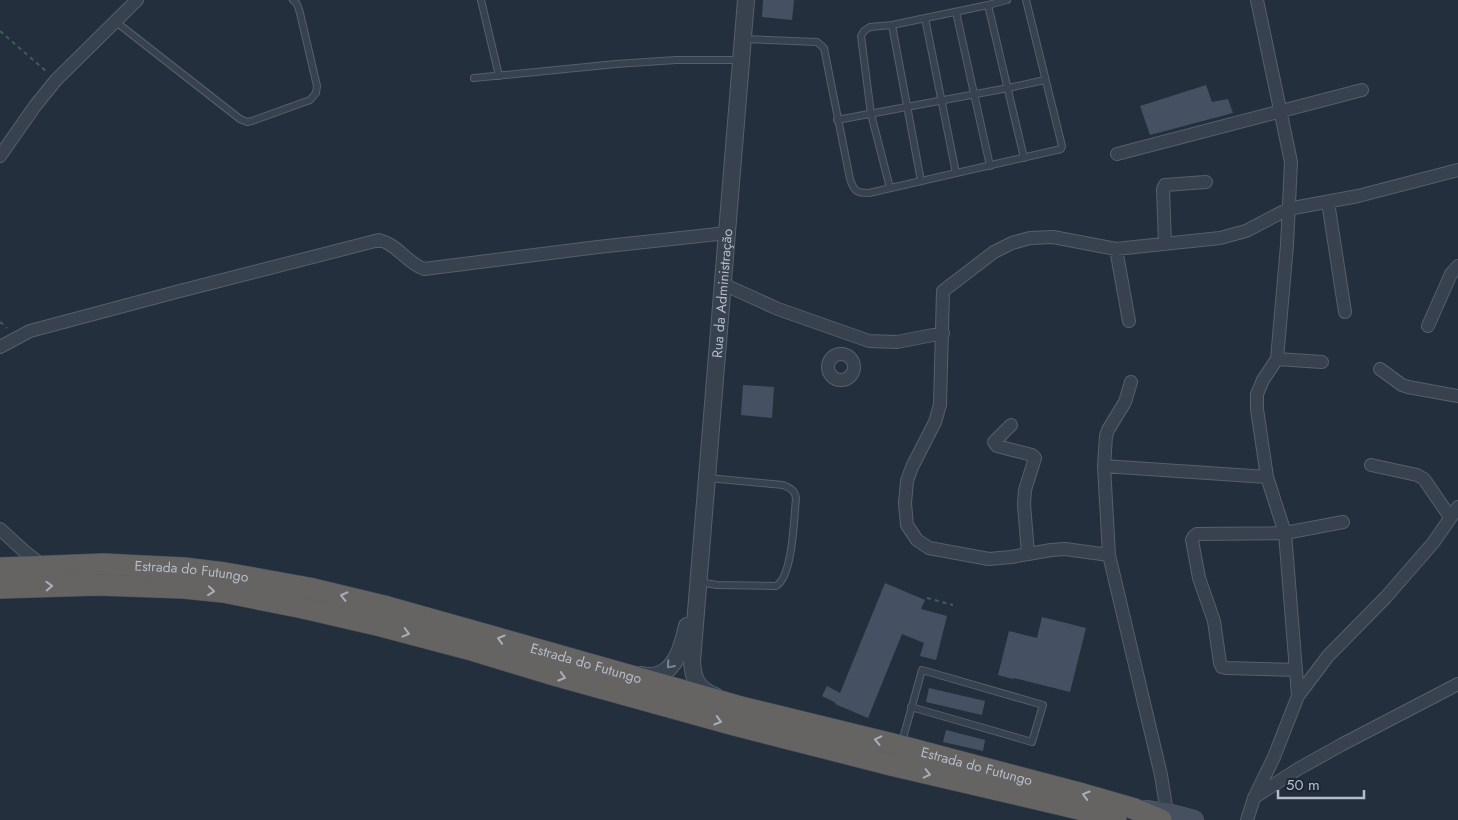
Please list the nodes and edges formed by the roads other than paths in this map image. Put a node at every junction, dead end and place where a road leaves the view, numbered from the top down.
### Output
1 (137, 0) edge
2 (293, 0) edge
3 (481, 0) edge
4 (746, 0) edge
5 (1007, 0) edge
6 (1026, 0) edge
7 (1256, 0) edge
8 (988, 5) junction
9 (956, 12) junction
10 (925, 18) junction
11 (116, 22) junction
12 (892, 25) junction
13 (742, 39) junction
14 (742, 60) junction
15 (499, 76) junction
16 (474, 78) dead end
17 (1045, 80) junction
18 (1008, 88) junction
19 (1362, 90) dead end
20 (974, 94) junction
21 (942, 100) junction
22 (907, 107) junction
23 (1280, 111) junction
24 (871, 114) junction
25 (837, 120) junction
26 (1117, 154) dead end
27 (0, 156) edge
28 (1024, 158) junction
29 (990, 166) junction
30 (1458, 170) edge
31 (956, 173) junction
32 (921, 181) junction
33 (1206, 182) dead end
34 (890, 188) junction
35 (1328, 202) junction
36 (1288, 209) junction
37 (728, 233) junction
38 (1164, 244) junction
39 (1116, 249) junction
40 (1458, 266) edge
41 (723, 284) junction
42 (1345, 312) dead end
43 (1129, 321) dead end
44 (1428, 326) dead end
45 (943, 333) junction
46 (850, 335) junction
47 (0, 347) edge
48 (844, 354) dead end
49 (1277, 359) junction
50 (1322, 362) dead end
51 (1380, 369) dead end
52 (1131, 382) dead end
53 (1458, 396) edge
54 (1011, 425) dead end
55 (1371, 465) dead end
56 (1104, 466) junction
57 (1267, 477) junction
58 (707, 478) junction
59 (1454, 512) edge
60 (1343, 522) dead end
61 (0, 529) edge
62 (1285, 533) junction
63 (1028, 554) junction
64 (1109, 554) junction
65 (42, 565) junction
66 (0, 568) edge
67 (699, 585) junction
68 (0, 588) edge
69 (1296, 670) junction
70 (624, 674) junction
71 (1457, 689) edge
72 (1298, 696) junction
73 (911, 707) junction
74 (745, 708) junction
75 (901, 746) junction
76 (1254, 798) junction
77 (1124, 814) edge
78 (1164, 817) edge
79 (1194, 820) edge
80 (1247, 820) edge

1 - 11 street
2 - 11 lane
3 - 15 lane
4 - 13 street, Rua da Administração
5 - 8 lane
6 - 17 lane
7 - 23 street
8 - 9 lane
8 - 18 lane
9 - 10 lane
9 - 20 lane
10 - 12 lane
10 - 21 lane
11 - 27 street
12 - 22 lane
12 - 24 lane
13 - 14 street, Rua da Administração
13 - 25 lane
14 - 15 lane
14 - 37 street, Rua da Administração
15 - 16 lane
17 - 18 lane
17 - 28 lane
18 - 20 lane
18 - 28 lane
19 - 23 street
20 - 21 lane
20 - 29 lane
21 - 22 lane
21 - 31 lane
22 - 24 lane
22 - 32 lane
23 - 26 street
23 - 36 street
24 - 25 lane
24 - 34 lane
25 - 34 lane
28 - 29 lane
29 - 31 lane
30 - 35 street
31 - 32 lane
32 - 34 lane
33 - 38 street
35 - 36 street
35 - 42 street
36 - 38 street
36 - 49 street
37 - 41 street, Rua da Administração
37 - 47 street
38 - 39 street
39 - 43 street
39 - 45 street
40 - 44 street
41 - 46 street
41 - 58 street, Rua da Administração
45 - 46 street
45 - 63 street
46 - 48 street
49 - 50 street
49 - 57 street
51 - 53 street
52 - 56 street
54 - 63 street
55 - 59 street
56 - 57 street
56 - 64 street
57 - 62 street
58 - 67 street, Rua da Administração
58 - 67 lane
59 - 72 street
60 - 62 street
61 - 65 street
62 - 69 street
62 - 69 street
63 - 64 street
64 - 78 street
65 - 66 highway, Estrada do Futungo
70 -> 65 highway, Estrada do Futungo
67 -> 70 street
67 - 74 street
68 -> 77 highway, Estrada do Futungo
69 - 72 street
70 - 74 highway, Estrada do Futungo
71 - 76 street
72 - 76 street
73 - 73 lane
73 - 75 lane
75 -> 74 highway, Estrada do Futungo
77 -> 75 highway, Estrada do Futungo
76 - 80 street
77 - 78 highway, Estrada do Futungo
78 - 79 main road

